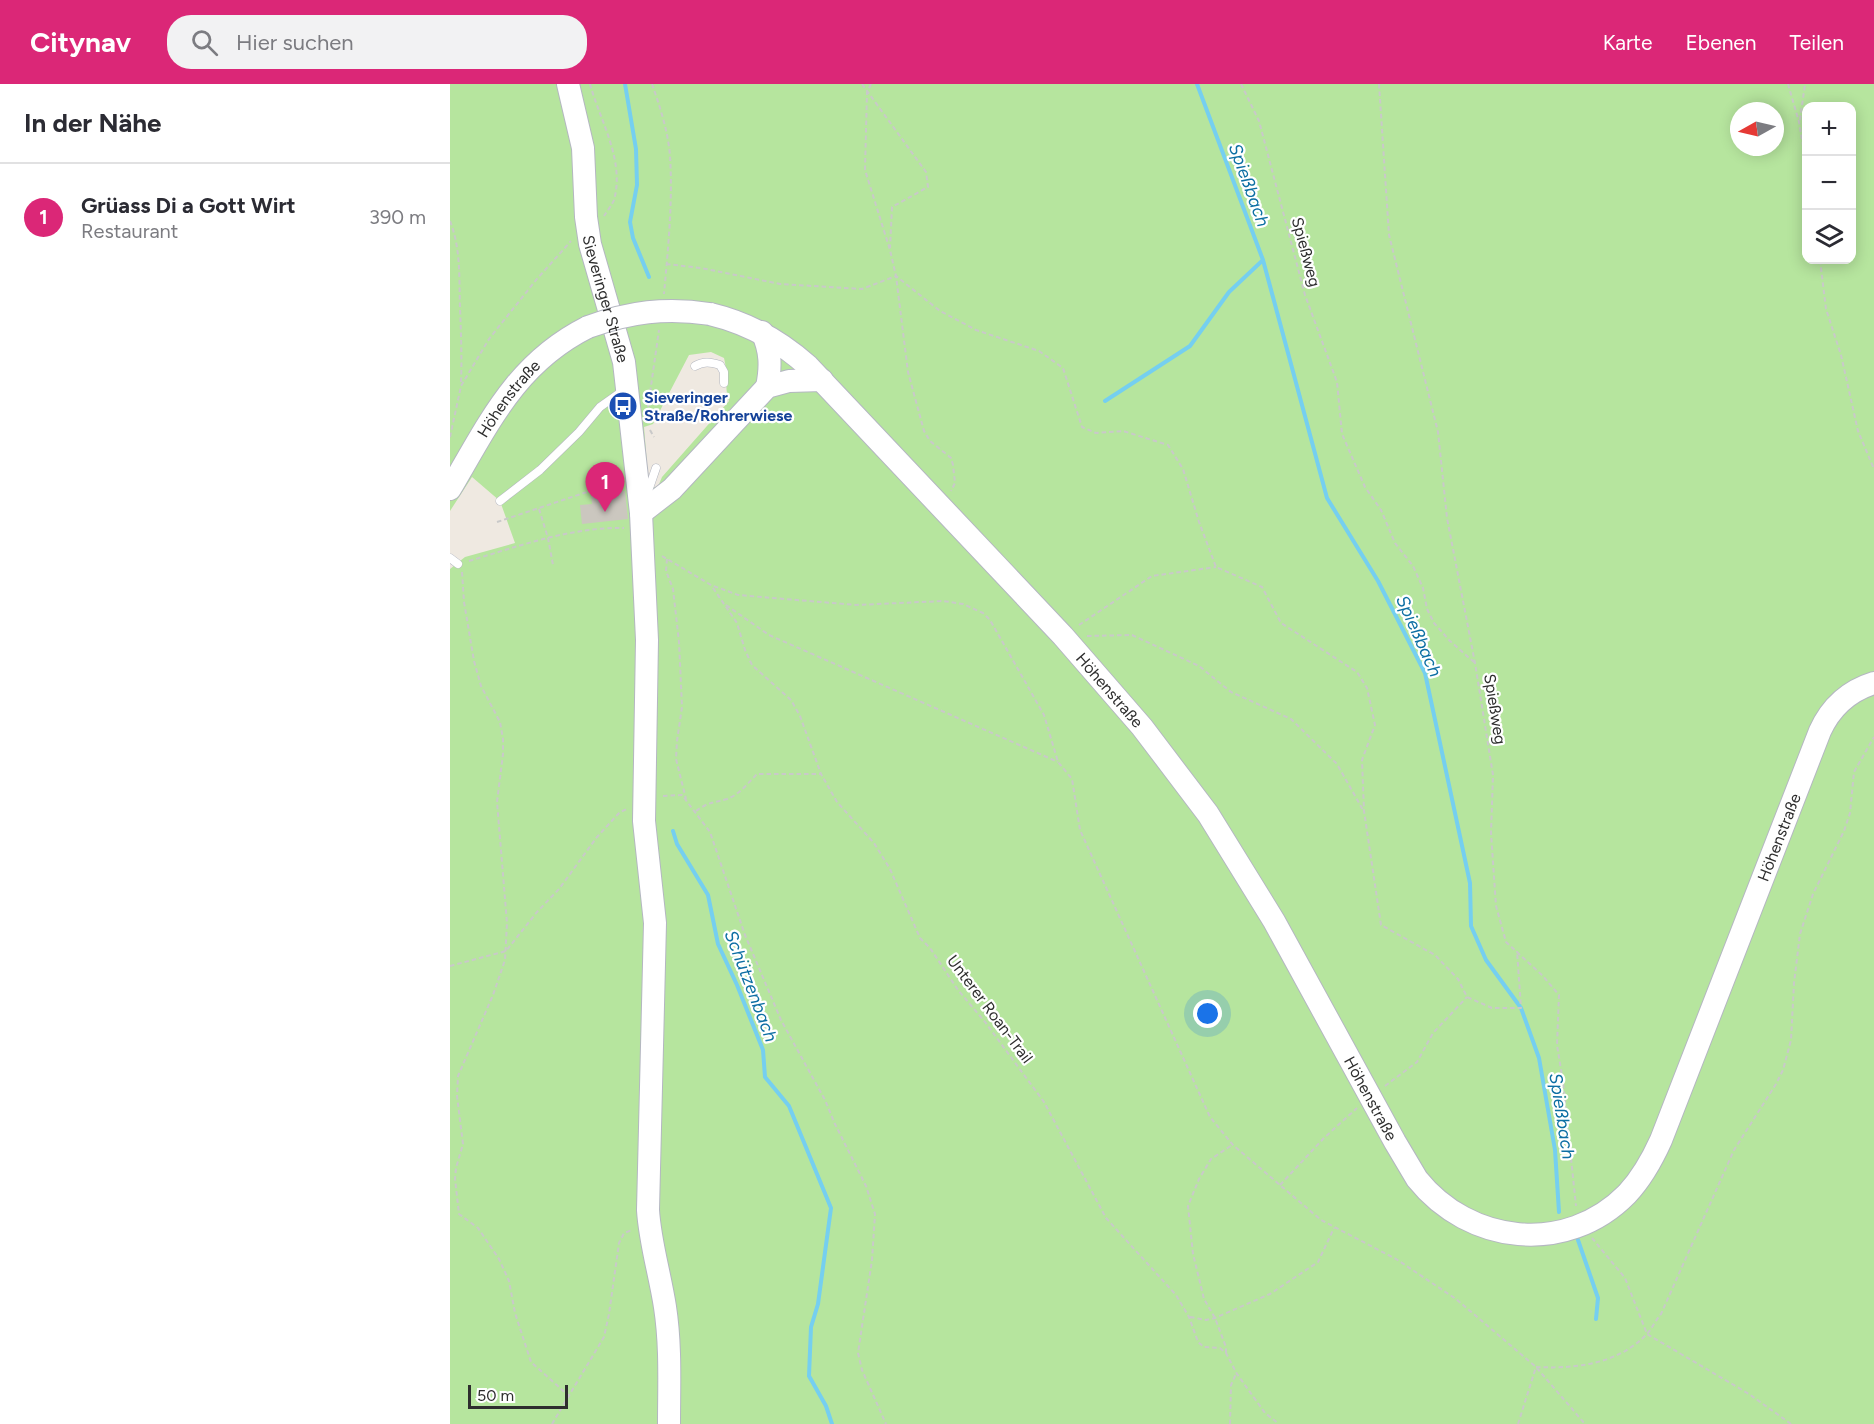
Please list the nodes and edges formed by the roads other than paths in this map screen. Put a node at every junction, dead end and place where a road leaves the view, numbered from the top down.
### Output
1 (568, 84) edge
2 (762, 333) junction
3 (695, 366) dead end
4 (822, 380) junction
5 (724, 383) dead end
6 (767, 387) junction
7 (628, 388) junction
8 (656, 468) dead end
9 (450, 489) edge
10 (500, 501) dead end
11 (642, 523) junction
12 (450, 558) edge
13 (458, 564) road end
14 (1874, 683) edge
15 (669, 1424) edge

1 - 7 street, Sieveringer Straße
2 - 4 street, Höhenstraße
2 - 6 street
2 - 9 street, Höhenstraße, bridge
3 - 5 lane
4 - 6 street
4 - 14 street, Höhenstraße
6 - 11 street
7 - 10 lane
7 - 11 street, Sieveringer Straße
8 - 11 lane
11 - 15 street, Sieveringer Straße
12 - 13 lane

